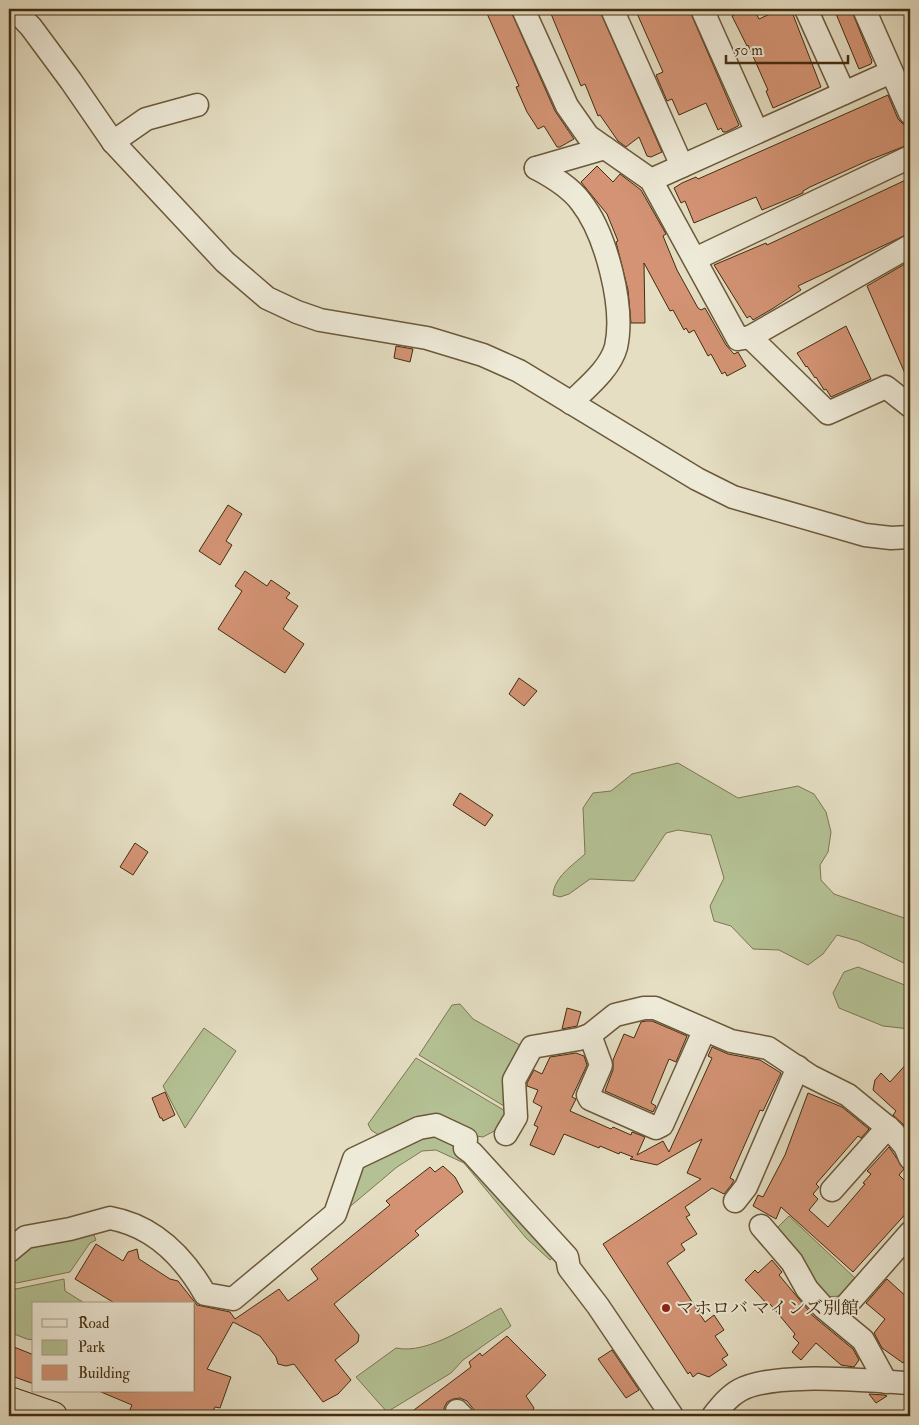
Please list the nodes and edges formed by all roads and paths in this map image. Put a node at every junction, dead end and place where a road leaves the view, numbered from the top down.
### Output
1 (14, 9) edge
2 (523, 9) edge
3 (612, 9) edge
4 (702, 9) edge
5 (806, 9) edge
6 (864, 9) edge
7 (891, 72) junction
8 (844, 93) junction
9 (197, 105) dead end
10 (910, 113) edge
11 (757, 132) junction
12 (113, 142) junction
13 (606, 148) junction
14 (910, 156) edge
15 (682, 166) junction
16 (651, 180) junction
17 (910, 246) edge
18 (695, 259) junction
19 (750, 336) junction
20 (572, 403) junction
21 (910, 406) edge
22 (910, 537) edge
23 (704, 1031) junction
24 (590, 1035) junction
25 (798, 1067) junction
26 (888, 1127) junction
27 (506, 1134) dead end
28 (910, 1158) edge
29 (832, 1191) dead end
30 (735, 1201) dead end
31 (761, 1226) dead end
32 (910, 1233) edge
33 (9, 1251) edge
34 (837, 1316) junction
35 (903, 1380) edge
36 (9, 1401) edge
37 (53, 1416) edge
38 (672, 1416) edge
39 (713, 1416) edge

1 - 12 street
2 - 13 street
3 - 15 street
4 - 11 street
5 - 8 street
6 - 7 street
7 - 8 street
7 - 10 street
8 - 11 street
9 - 12 street
11 - 15 street
12 - 20 street
13 - 16 street
13 - 20 street
14 - 18 street
15 - 16 street
16 - 18 street
17 - 19 street
18 - 19 street
19 - 21 street
20 - 22 street
23 - 24 street
23 - 24 street
23 - 25 street
24 - 27 street
25 - 26 street
25 - 30 street
26 - 28 street
26 - 29 street
31 - 34 street
32 - 34 street
33 - 38 street
34 - 35 street
35 - 39 street
36 - 37 highway

